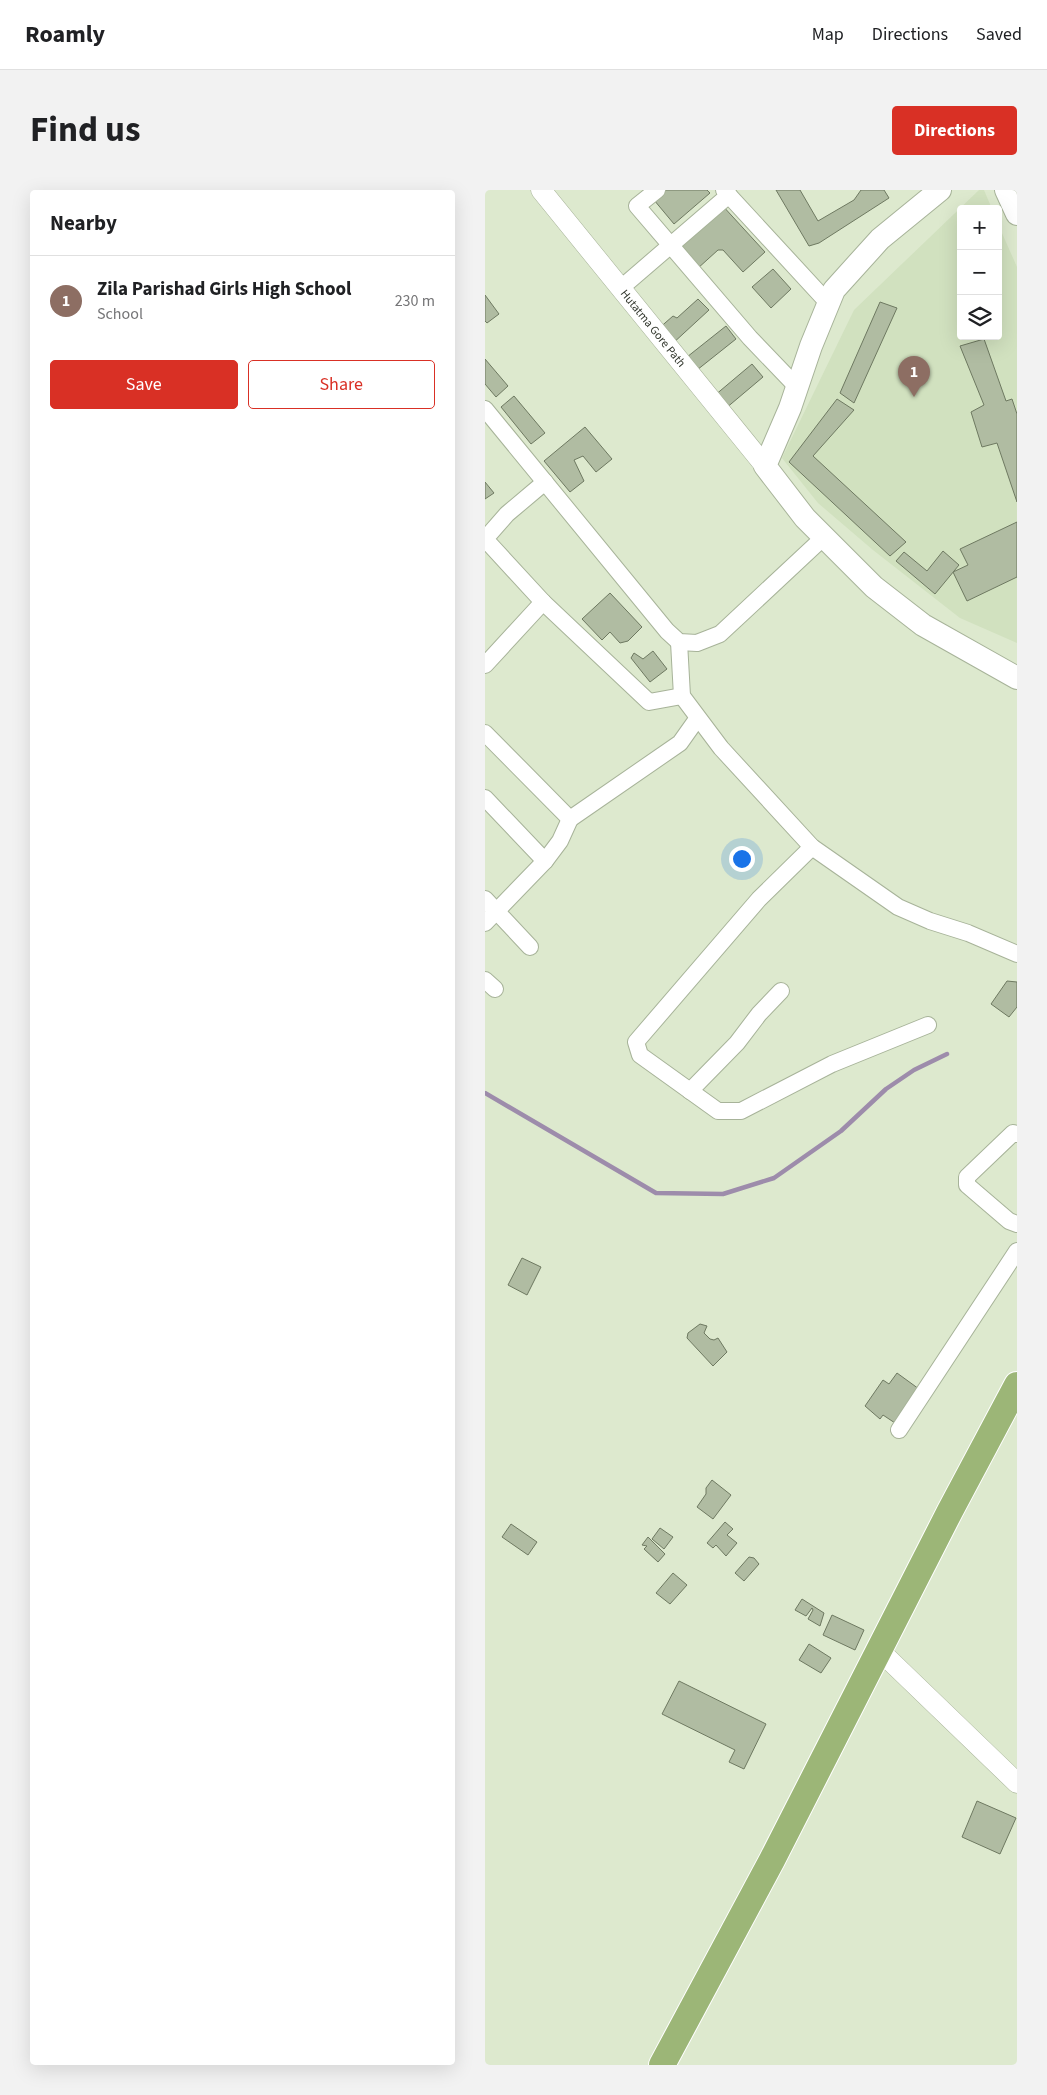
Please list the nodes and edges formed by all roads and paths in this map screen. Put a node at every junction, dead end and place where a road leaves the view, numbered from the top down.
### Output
1 (541, 190) edge
2 (657, 190) edge
3 (940, 190) edge
4 (1007, 190) edge
5 (727, 193) edge
6 (1017, 214) edge
7 (670, 244) junction
8 (621, 288) junction
9 (829, 304) junction
10 (797, 387) junction
11 (486, 411) edge
12 (765, 466) junction
13 (545, 482) junction
14 (824, 537) junction
15 (543, 602) junction
16 (679, 642) junction
17 (485, 665) edge
18 (1017, 678) edge
19 (682, 696) junction
20 (697, 718) junction
21 (485, 732) edge
22 (485, 798) edge
23 (570, 819) junction
24 (812, 847) junction
25 (545, 861) junction
26 (485, 899) edge
27 (497, 911) junction
28 (485, 923) edge
29 (529, 947) dead end
30 (1017, 954) edge
31 (781, 991) dead end
32 (928, 1025) dead end
33 (690, 1091) junction
34 (1017, 1134) edge
35 (1017, 1224) edge
36 (1017, 1251) edge
37 (1017, 1385) edge
38 (899, 1430) dead end
39 (879, 1650) junction
40 (1017, 1783) edge
41 (662, 2065) edge

1 - 8 street, Hutatma Gore Path
2 - 7 street
3 - 9 main road
4 - 6 main road
5 - 7 street
5 - 9 street
7 - 8 street
7 - 10 street
8 - 12 street, Hutatma Gore Path
9 - 10 main road
10 - 12 main road
11 - 13 street
12 - 14 main road
13 - 15 street
13 - 16 street
14 - 16 street
14 - 18 main road
15 - 17 street
15 - 19 street
16 - 19 street
19 - 20 street
20 - 23 street
20 - 24 street
21 - 23 street
22 - 25 street
23 - 25 street
24 - 30 street
24 - 33 street
25 - 27 street
26 - 27 street
27 - 28 street
27 - 29 street
31 - 33 street
32 - 33 street
34 - 35 street
36 - 38 street
37 - 39 highway
39 - 40 street
39 - 41 highway

